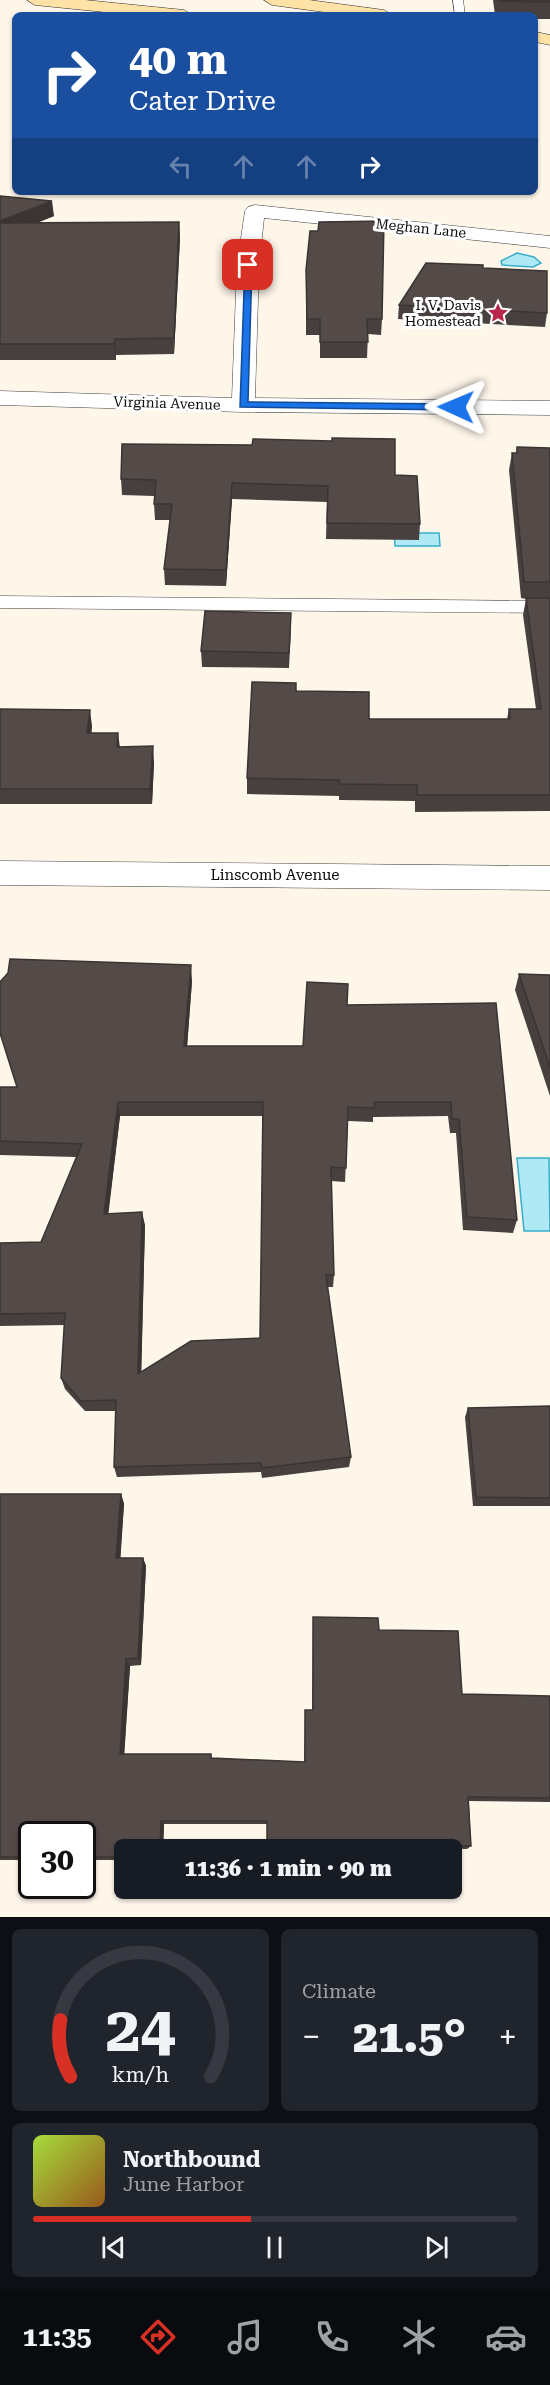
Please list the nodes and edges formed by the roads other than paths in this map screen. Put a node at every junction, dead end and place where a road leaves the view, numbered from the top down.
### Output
1 (35, 0) edge
2 (272, 0) edge
3 (305, 9) edge
4 (154, 12) edge
5 (344, 12) edge
6 (550, 242) edge
7 (0, 398) edge
8 (243, 405) junction
9 (550, 408) edge
10 (0, 602) edge
11 (550, 607) edge
12 (0, 873) edge
13 (550, 878) edge

1 - 4 main road
2 - 3 main road
3 - 5 main road
6 - 8 street, Meghan Lane
7 - 8 street, Virginia Avenue
8 - 9 street, Virginia Avenue
10 - 11 lane
12 - 13 street, Linscomb Avenue

